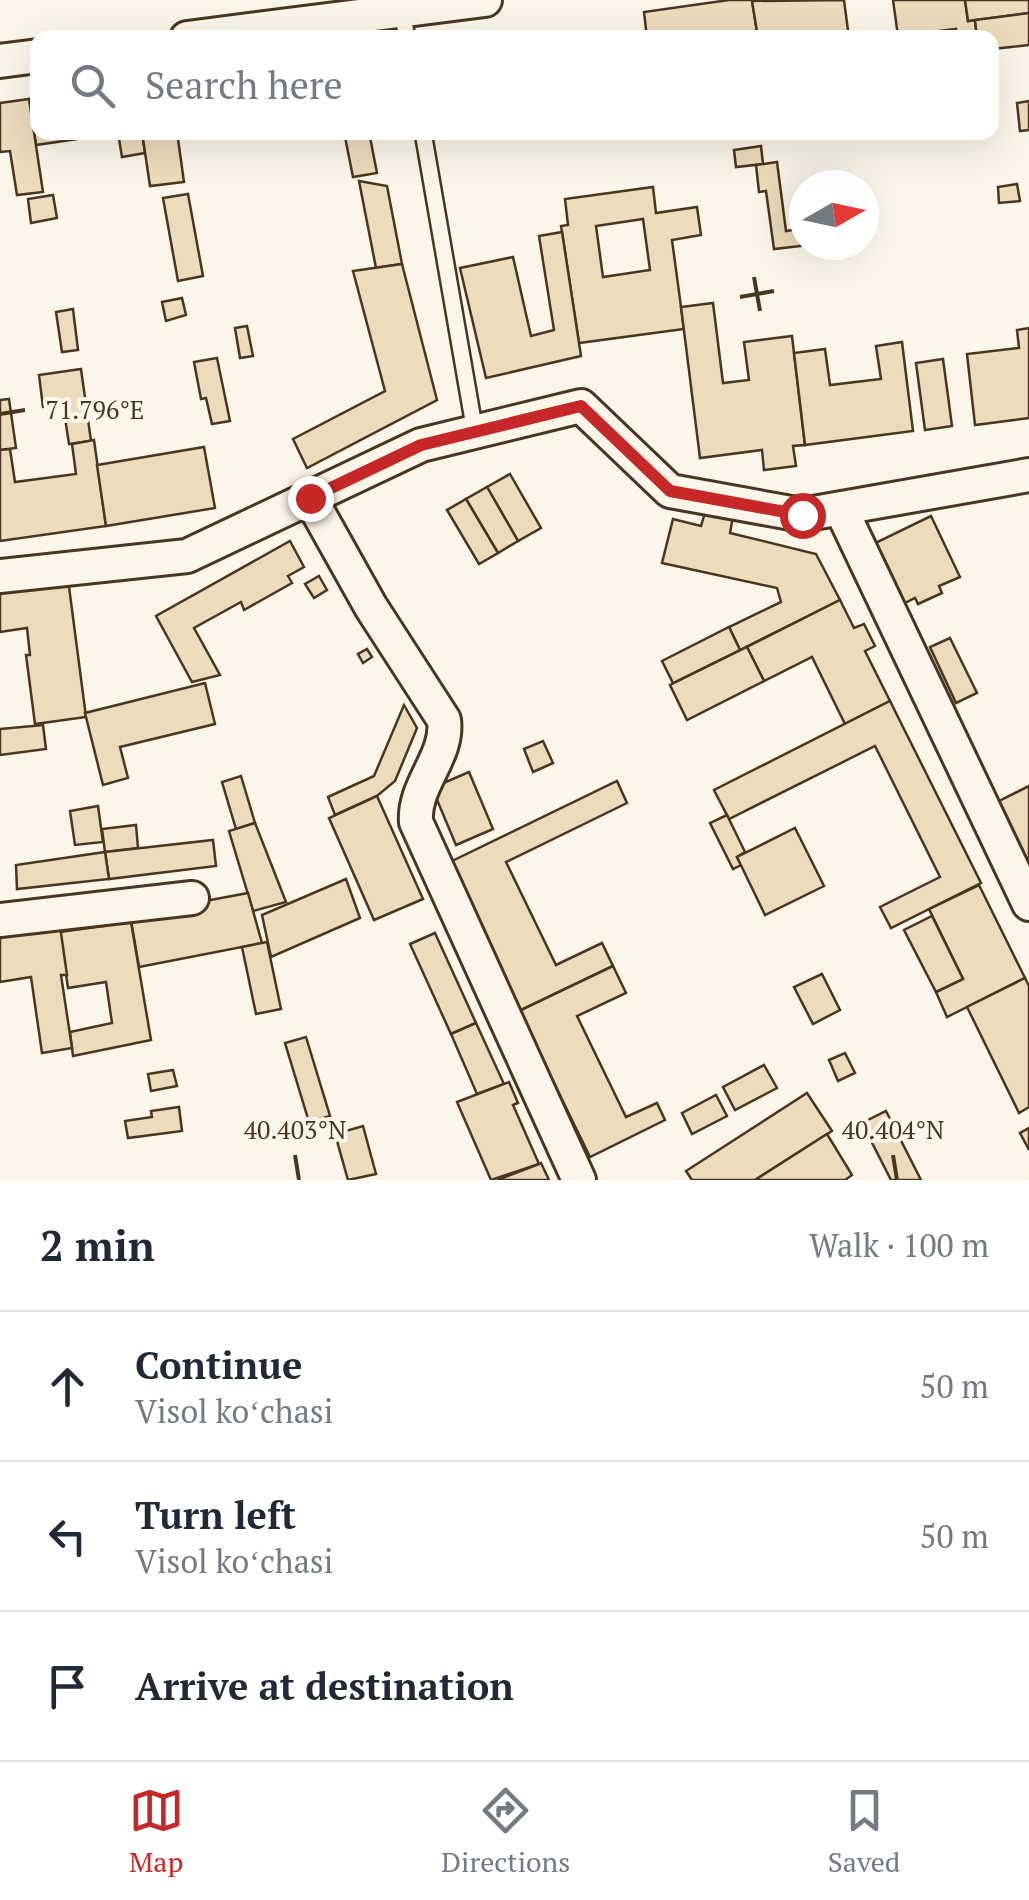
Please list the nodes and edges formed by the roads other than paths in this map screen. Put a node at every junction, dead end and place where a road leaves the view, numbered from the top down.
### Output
1 (486, 0) edge
2 (404, 24) edge
3 (311, 30) edge
4 (30, 57) edge
5 (0, 61) edge
6 (424, 140) edge
7 (475, 432) junction
8 (1029, 475) edge
9 (310, 498) junction
10 (841, 509) junction
11 (0, 576) edge
12 (192, 898) dead end
13 (1029, 904) edge
14 (0, 920) edge
15 (578, 1180) edge

1 - 2 street
2 - 3 street
4 - 5 street
6 - 7 lane
7 - 9 street
7 - 10 street
8 - 10 street
9 - 11 street
9 - 15 street
10 - 13 street
12 - 14 street

